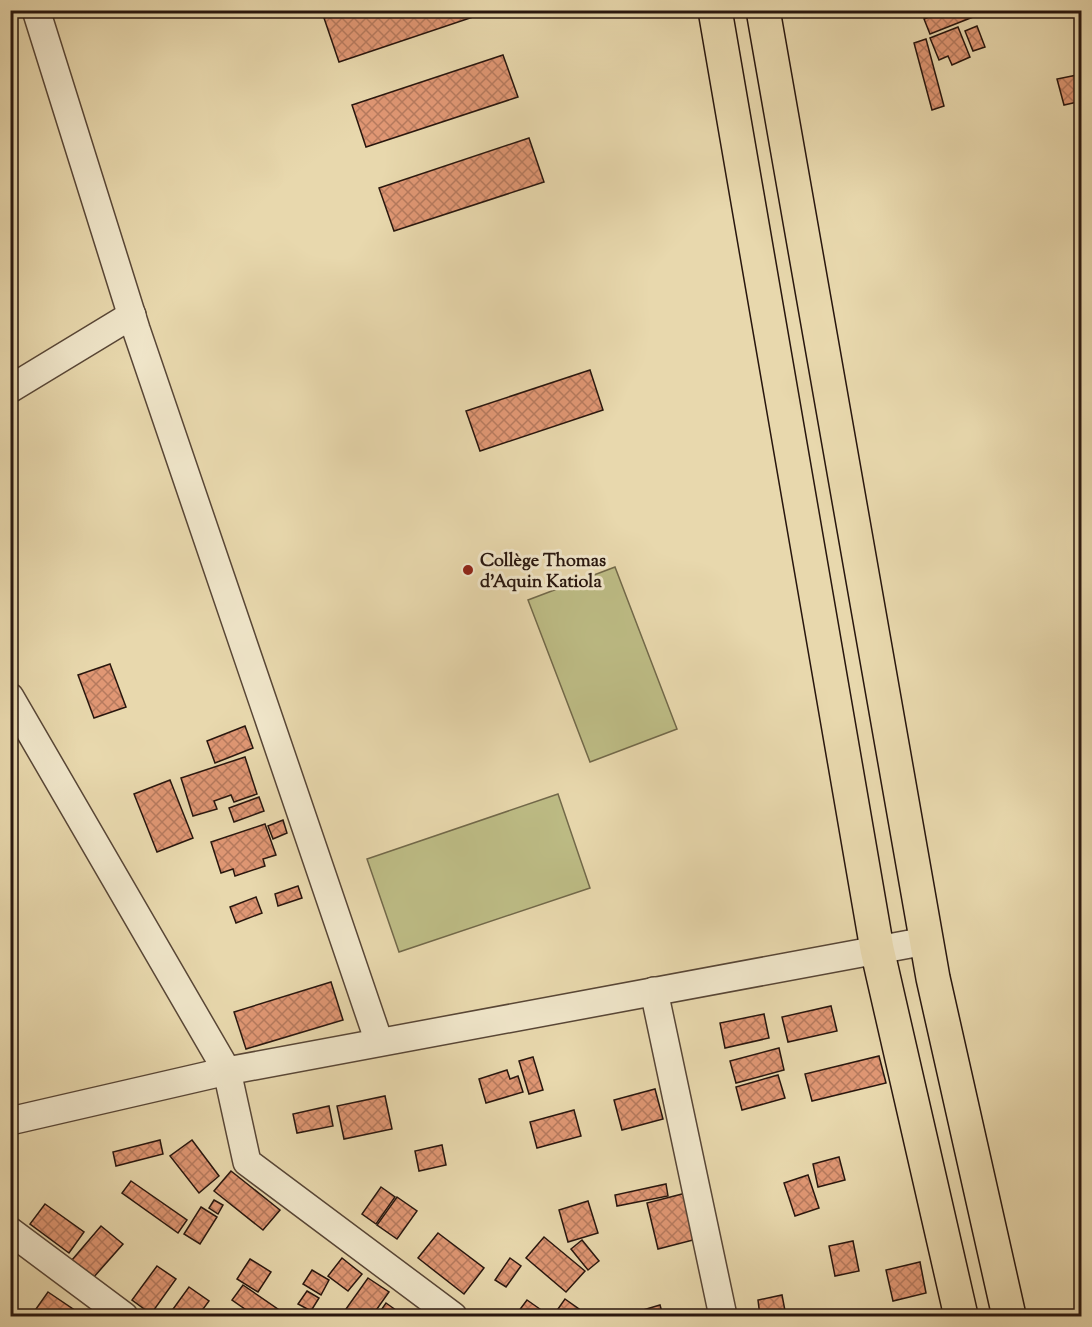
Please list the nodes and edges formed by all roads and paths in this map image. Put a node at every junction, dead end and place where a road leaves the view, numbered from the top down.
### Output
1 (36, 10) edge
2 (715, 10) edge
3 (763, 10) edge
4 (132, 315) junction
5 (10, 389) edge
6 (10, 697) edge
7 (926, 941) junction
8 (876, 950) junction
9 (654, 991) junction
10 (379, 1042) junction
11 (227, 1071) junction
12 (10, 1121) edge
13 (10, 1231) edge
14 (123, 1317) edge
15 (453, 1317) edge
16 (723, 1317) edge
17 (961, 1317) edge
18 (1009, 1317) edge

1 - 4 street
2 - 8 highway
3 - 7 highway
4 - 5 street
4 - 10 street
6 - 11 street
7 - 8 street
7 - 18 highway
8 - 9 street
8 - 17 highway
9 - 10 street
9 - 16 street
10 - 11 street
11 - 12 street
11 - 15 street
13 - 14 street

